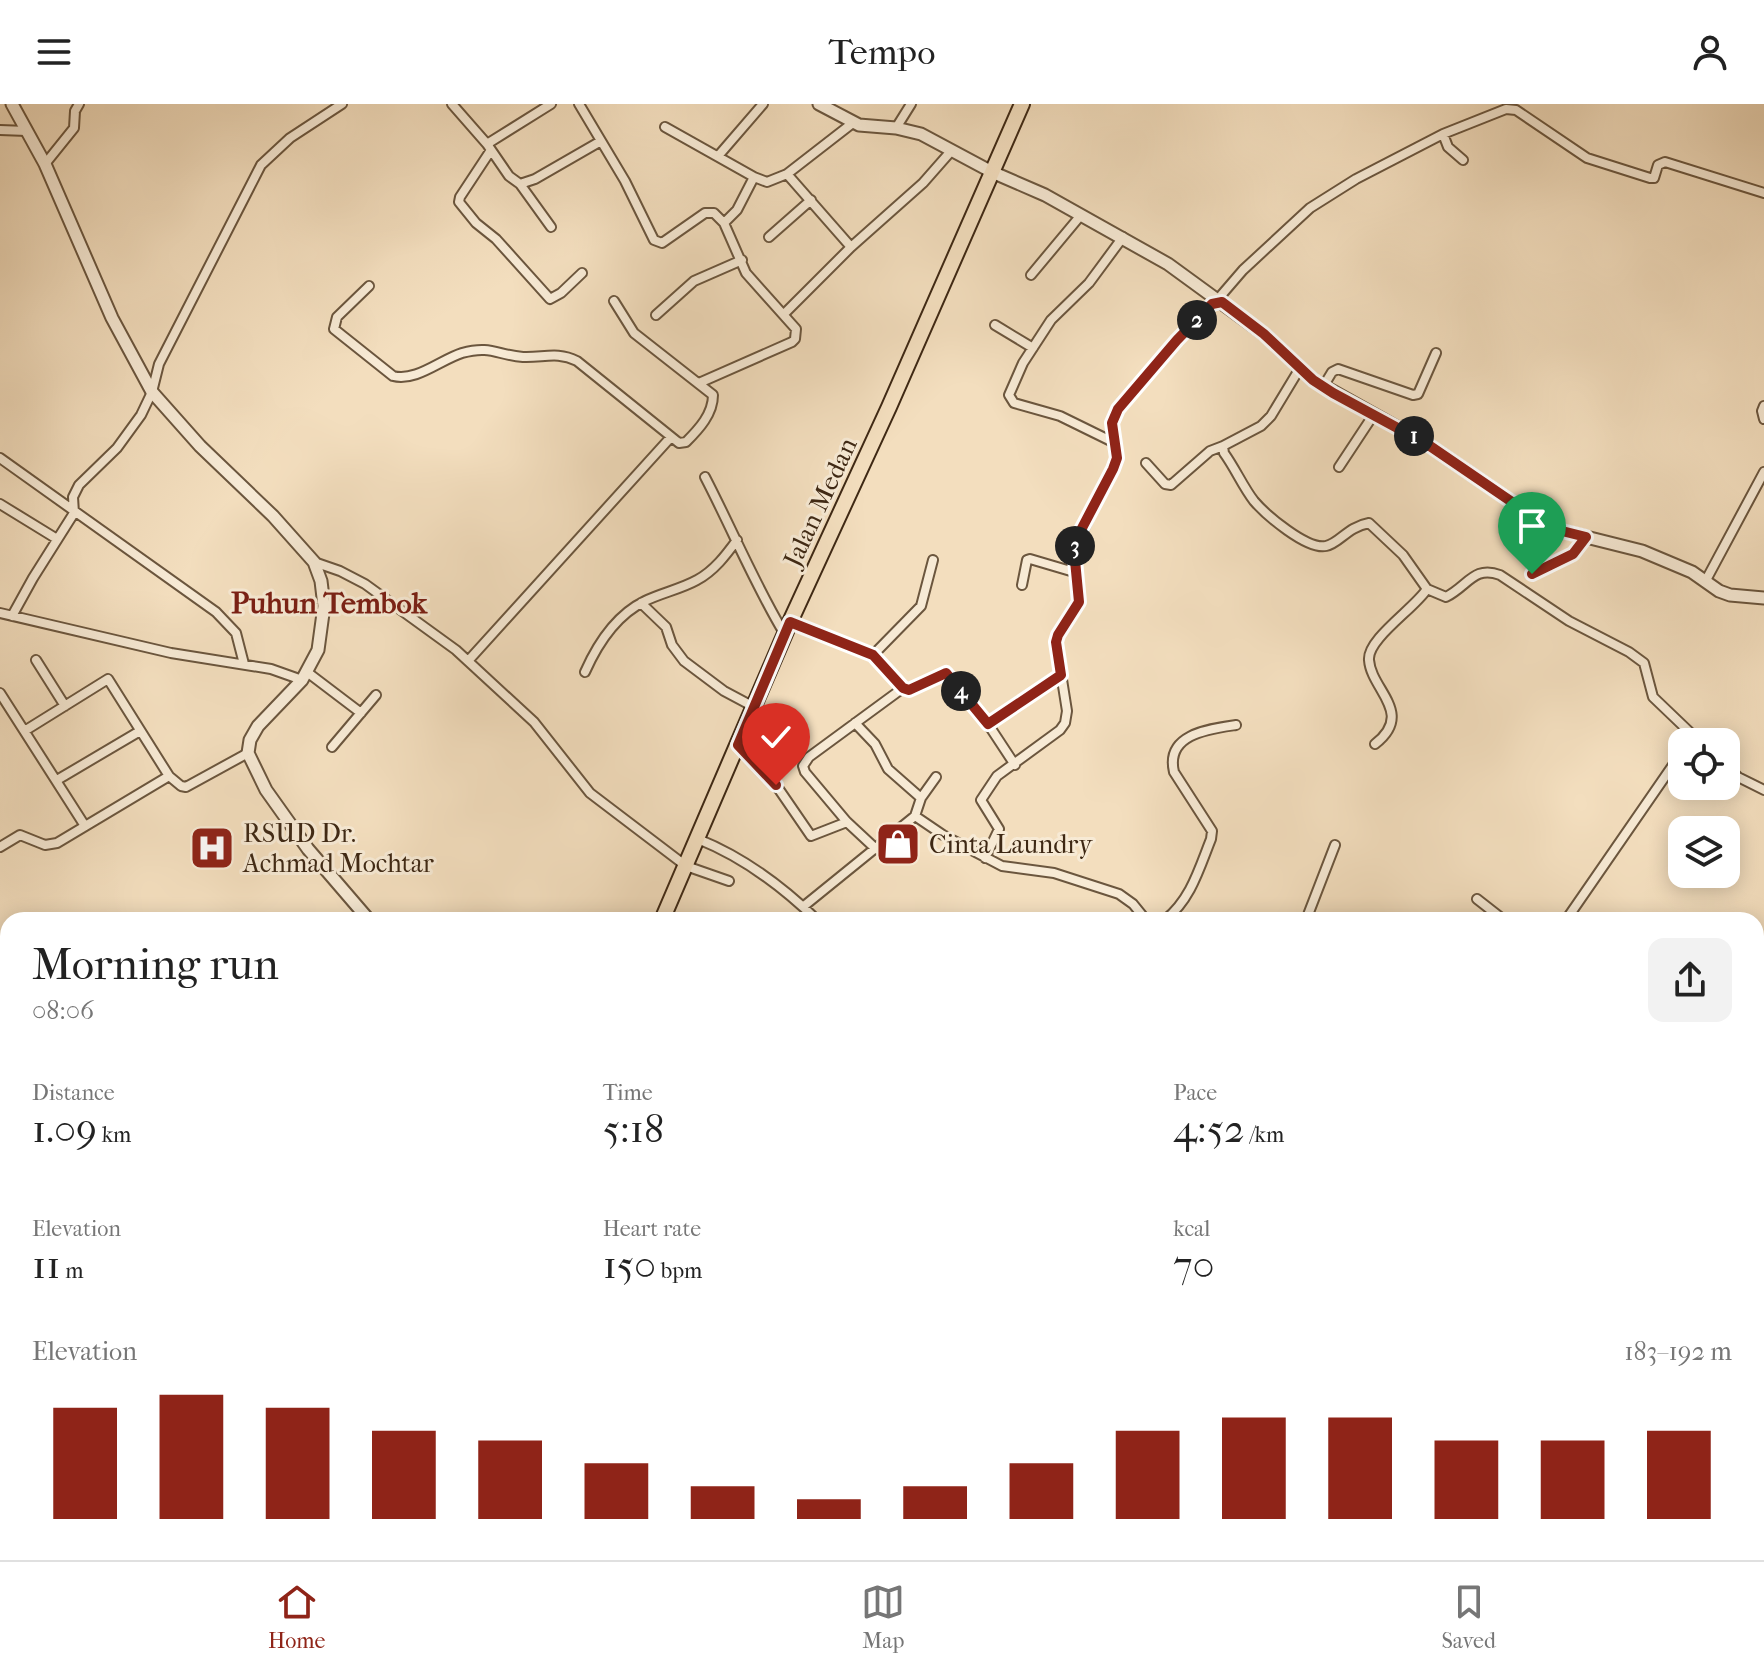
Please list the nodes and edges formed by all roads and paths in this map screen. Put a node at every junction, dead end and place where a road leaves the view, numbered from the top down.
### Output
1 (12, 104) edge
2 (79, 104) edge
3 (341, 104) edge
4 (452, 104) edge
5 (551, 104) edge
6 (579, 104) edge
7 (763, 104) edge
8 (819, 104) edge
9 (911, 104) edge
10 (1022, 104) edge
11 (854, 122) junction
12 (665, 127) dead end
13 (896, 128) junction
14 (0, 130) edge
15 (27, 131) junction
16 (1443, 134) junction
17 (601, 141) junction
18 (489, 147) junction
19 (952, 150) junction
20 (719, 155) junction
21 (1463, 160) dead end
22 (45, 164) junction
23 (992, 172) junction
24 (787, 174) junction
25 (754, 177) junction
26 (520, 184) junction
27 (1764, 193) edge
28 (811, 200) junction
29 (1081, 215) junction
30 (724, 223) junction
31 (551, 227) dead end
32 (769, 237) dead end
33 (1123, 237) junction
34 (851, 247) junction
35 (742, 260) junction
36 (582, 273) dead end
37 (1031, 275) dead end
38 (369, 286) dead end
39 (1220, 300) junction
40 (614, 301) dead end
41 (784, 314) junction
42 (656, 315) dead end
43 (995, 325) dead end
44 (1033, 348) junction
45 (1436, 353) dead end
46 (1300, 368) junction
47 (699, 383) junction
48 (1323, 387) junction
49 (152, 392) junction
50 (1764, 406) edge
51 (1374, 414) junction
52 (1764, 419) edge
53 (671, 437) junction
54 (1115, 443) junction
55 (1223, 446) junction
56 (0, 458) edge
57 (1146, 463) dead end
58 (1339, 467) dead end
59 (1764, 472) edge
60 (705, 477) dead end
61 (0, 504) edge
62 (74, 513) junction
63 (1586, 537) junction
64 (57, 539) junction
65 (737, 540) junction
66 (933, 560) dead end
67 (314, 562) junction
68 (1074, 572) junction
69 (1532, 574) dead end
70 (1705, 582) junction
71 (1022, 585) dead end
72 (1427, 589) junction
73 (1764, 598) edge
74 (641, 603) junction
75 (0, 613) edge
76 (12, 616) junction
77 (788, 628) junction
78 (873, 655) junction
79 (36, 660) dead end
80 (468, 661) junction
81 (244, 664) junction
82 (585, 672) dead end
83 (1061, 675) junction
84 (305, 676) junction
85 (903, 688) junction
86 (1, 695) edge
87 (376, 695) dead end
88 (65, 706) junction
89 (754, 707) junction
90 (361, 713) junction
91 (855, 723) junction
92 (988, 724) junction
93 (1236, 725) dead end
94 (1683, 728) edge
95 (26, 730) junction
96 (140, 731) junction
97 (1375, 744) dead end
98 (738, 745) junction
99 (332, 747) dead end
100 (248, 753) junction
101 (1015, 765) junction
102 (1668, 772) edge
103 (169, 776) junction
104 (936, 777) dead end
105 (1740, 778) edge
106 (57, 780) junction
107 (1764, 790) edge
108 (921, 798) junction
109 (915, 816) junction
110 (847, 822) junction
111 (85, 826) junction
112 (698, 839) junction
113 (1335, 845) dead end
114 (0, 847) edge
115 (876, 849) junction
116 (985, 858) junction
117 (686, 866) junction
118 (729, 881) dead end
119 (1477, 899) dead end
120 (804, 906) junction
121 (362, 912) edge
122 (666, 912) edge
123 (810, 912) edge
124 (1140, 912) edge
125 (1174, 912) edge
126 (1309, 912) edge
127 (1493, 912) edge
128 (1572, 912) edge

1 - 15 street
2 - 22 street
3 - 49 street
4 - 18 street
5 - 18 street
6 - 17 street
7 - 20 street
8 - 11 street
9 - 13 street
10 - 23 main road, Jalan Medan
11 - 13 street
11 - 24 street
12 - 20 street
13 - 19 street
14 - 15 street
15 - 22 street
16 - 21 street
16 - 27 street
16 - 39 street
17 - 26 street
17 - 30 street
18 - 26 street
18 - 36 street
19 - 23 street
19 - 34 street
20 - 25 street
22 - 49 street
23 - 29 street
23 - 77 main road, Jalan Medan
24 - 25 street
24 - 28 street
25 - 30 street
26 - 31 street
28 - 32 street
28 - 34 street
29 - 33 street
29 - 37 street
30 - 35 street
33 - 39 street
33 - 44 street
34 - 41 street
35 - 41 street
35 - 42 street
38 - 53 street
39 - 46 street
39 - 54 street
40 - 47 street
41 - 47 street
43 - 44 street
44 - 54 street
45 - 48 street
46 - 48 street
46 - 55 street
47 - 53 street
48 - 51 street
49 - 62 street
49 - 67 street
50 - 52 street
51 - 58 street
51 - 63 street
53 - 80 street
54 - 68 street
55 - 57 street
55 - 72 street
56 - 62 street
59 - 70 street
60 - 65 street
61 - 64 street
62 - 64 street
62 - 81 street
63 - 69 street
63 - 70 street
64 - 76 street
65 - 74 street
65 - 77 street
66 - 78 street
67 - 80 street
67 - 84 street
68 - 71 street
68 - 83 street
70 - 73 street
72 - 94 street
72 - 97 street
74 - 82 street
74 - 89 street
75 - 76 street
76 - 81 street
77 - 78 street
77 - 89 main road, Jalan Medan
78 - 85 street
79 - 88 street
80 - 117 street
81 - 84 street
83 - 92 street
83 - 101 street
84 - 90 street
84 - 100 street
85 - 91 street
85 - 92 street
86 - 95 street
87 - 90 street
88 - 95 street
88 - 96 street
89 - 98 main road, Jalan Medan
90 - 99 street
91 - 108 street
91 - 110 street
92 - 101 street
93 - 125 street
95 - 106 street
96 - 103 street
96 - 106 street
98 - 110 street
98 - 112 main road, Jalan Medan
100 - 103 street
100 - 121 street
101 - 116 street
102 - 128 street
103 - 111 street
104 - 108 street
105 - 107 street
106 - 111 street
108 - 109 street
109 - 115 street
109 - 116 street
110 - 115 street
111 - 114 street
112 - 117 main road, Jalan Medan
112 - 120 street
113 - 126 street
115 - 120 street
116 - 124 street
117 - 118 street
117 - 122 main road, Jalan Medan
119 - 127 street
120 - 123 street

